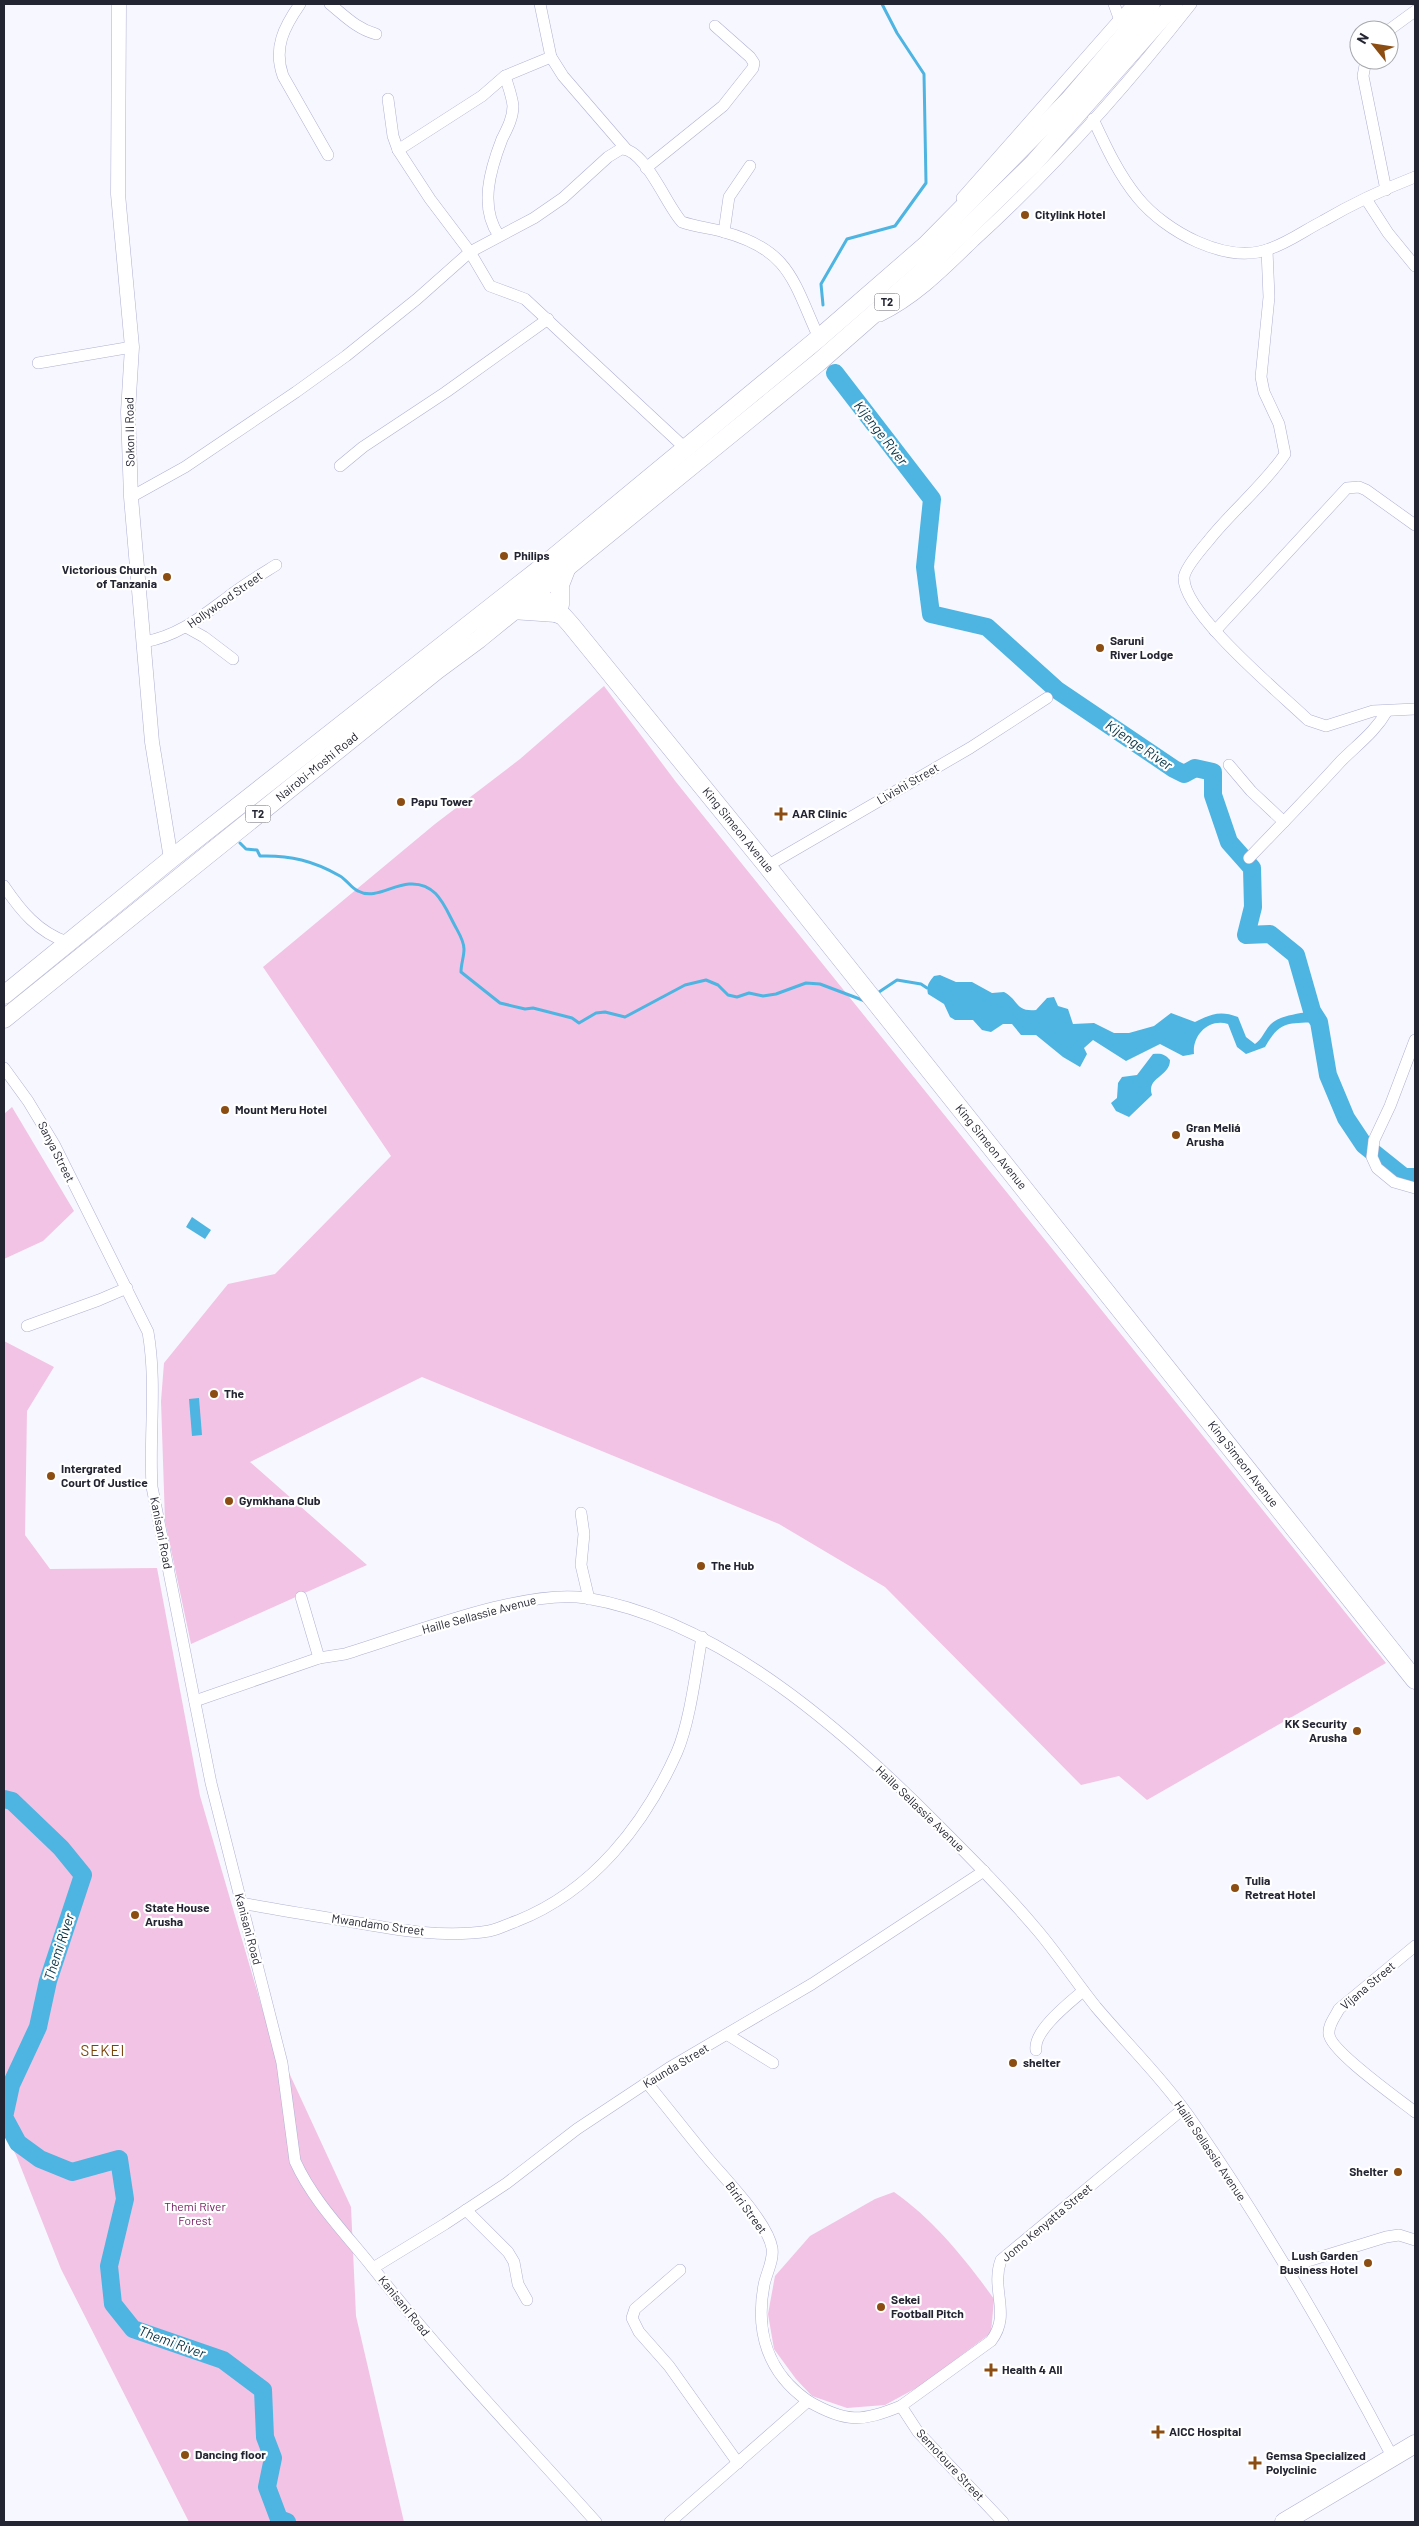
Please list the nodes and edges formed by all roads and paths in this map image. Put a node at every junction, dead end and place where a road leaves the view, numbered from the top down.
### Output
1 (118, 4) edge
2 (300, 4) edge
3 (330, 4) edge
4 (540, 4) edge
5 (1114, 4) edge
6 (1133, 4) edge
7 (1151, 4) edge
8 (1174, 4) edge
9 (1191, 4) edge
10 (1415, 11) edge
11 (1399, 23) edge
12 (714, 26) dead end
13 (1123, 27) junction
14 (376, 34) dead end
15 (551, 57) junction
16 (1364, 70) edge
17 (505, 76) junction
18 (388, 99) dead end
19 (1094, 119) junction
20 (626, 149) junction
21 (398, 150) junction
22 (328, 155) dead end
23 (750, 166) dead end
24 (646, 168) junction
25 (1415, 177) edge
26 (1386, 190) junction
27 (1366, 199) junction
28 (724, 232) junction
29 (500, 236) junction
30 (1267, 250) junction
31 (470, 252) junction
32 (1415, 266) edge
33 (548, 319) junction
34 (862, 324) junction
35 (819, 338) junction
36 (132, 346) junction
37 (38, 363) dead end
38 (685, 448) junction
39 (340, 466) dead end
40 (131, 497) junction
41 (1415, 525) edge
42 (580, 545) junction
43 (276, 565) dead end
44 (567, 566) junction
45 (536, 581) junction
46 (512, 610) junction
47 (560, 611) junction
48 (186, 627) junction
49 (1215, 631) junction
50 (144, 642) junction
51 (233, 659) dead end
52 (1047, 698) dead end
53 (1415, 709) edge
54 (1387, 710) junction
55 (1229, 765) dead end
56 (1284, 822) junction
57 (1249, 858) dead end
58 (171, 859) junction
59 (767, 866) junction
60 (4, 886) edge
61 (67, 942) junction
62 (4, 995) edge
63 (4, 1019) edge
64 (1415, 1040) edge
65 (4, 1068) edge
66 (1415, 1188) edge
67 (102, 1242) joint
68 (127, 1288) junction
69 (27, 1326) dead end
70 (581, 1513) dead end
71 (301, 1597) dead end
72 (589, 1599) junction
73 (702, 1637) junction
74 (319, 1658) junction
75 (1414, 1676) edge
76 (195, 1701) junction
77 (984, 1871) junction
78 (241, 1903) junction
79 (1415, 1946) edge
80 (1083, 1991) junction
81 (728, 2035) junction
82 (1036, 2050) dead end
83 (773, 2063) dead end
84 (647, 2083) junction
85 (1183, 2109) junction
86 (1415, 2112) edge
87 (466, 2210) junction
88 (1415, 2240) edge
89 (373, 2268) junction
90 (1285, 2268) junction
91 (680, 2270) dead end
92 (527, 2300) dead end
93 (808, 2401) junction
94 (901, 2406) junction
95 (1415, 2444) edge
96 (1393, 2458) junction
97 (738, 2463) junction
98 (596, 2522) edge
99 (670, 2522) edge
100 (1003, 2522) edge
101 (1284, 2522) edge

1 - 36 street, Sokon II Road
2 - 22 street
3 - 14 street
4 - 15 street
5 - 13 street
6 - 13 street
7 - 13 main road, T2
8 - 34 main road, T2
9 - 19 street
10 - 11 street
12 - 24 street
13 - 35 main road, T2
15 - 17 street
15 - 20 street
16 - 26 street
17 - 21 street
17 - 29 street
18 - 21 street
19 - 30 street
19 - 34 street
20 - 24 street
20 - 29 street
21 - 31 street
23 - 28 street
24 - 28 street
25 - 26 street
26 - 27 street
27 - 30 street
27 - 32 street
28 - 35 street
29 - 31 street
30 - 49 street
31 - 33 street
31 - 40 street
33 - 38 street
33 - 39 street
34 - 42 main road, T2
35 - 38 main road, T2
36 - 37 street
36 - 40 street, Sokon II Road
38 - 42 main road, T2
40 - 50 street, Sokon II Road
41 - 49 street
42 - 44 main road, T2
42 - 45 main road, T2
43 - 48 street, Hollywood Street
44 - 45 main road, T2
44 - 47 main road
45 - 46 main road, Nairobi-Moshi Road / T2
45 - 47 main road, King Simeon Avenue
45 - 58 main road, Nairobi-Moshi Road / T2
46 - 47 main road
46 - 63 main road, Nairobi-Moshi Road / T2
47 - 59 main road, King Simeon Avenue
48 - 50 street, Hollywood Street
48 - 51 street
49 - 54 street
50 - 58 street, Sokon II Road
52 - 59 street, Livishi Street
53 - 54 street
54 - 56 street
55 - 56 street
56 - 57 street
58 - 61 main road, Nairobi-Moshi Road / T2
59 - 75 main road, King Simeon Avenue
60 - 61 street
61 - 62 main road, Nairobi-Moshi Road / T2
64 - 66 street
65 - 67 street, Sanya Street
67 - 68 street, Kanisani Road
68 - 69 street
68 - 76 street, Kanisani Road
70 - 72 street
71 - 74 street
72 - 73 street, Haille Sellassie Avenue
72 - 74 street, Haille Sellassie Avenue
73 - 77 street, Haille Sellassie Avenue
73 - 78 street, Mwandamo Street
74 - 76 street, Haille Sellassie Avenue
76 - 78 street, Kanisani Road
77 - 80 street, Haille Sellassie Avenue
77 - 81 street, Kaunda Street
78 - 89 street, Kanisani Road
79 - 86 street, Vijana Street
80 - 82 street
80 - 85 street, Haille Sellassie Avenue
81 - 83 street
81 - 84 street, Kaunda Street
84 - 87 street, Kaunda Street
84 - 93 street, Biriri Street
85 - 90 street, Haille Sellassie Avenue
85 - 94 street, Jomo Kenyatta Street
87 - 89 street, Kaunda Street
87 - 92 street
88 - 90 street
89 - 98 street, Kanisani Road
90 - 96 street, Haille Sellassie Avenue
91 - 97 street
93 - 94 street, Jomo Kenyatta Street
93 - 97 street
94 - 100 street, Semotoure Street
95 - 96 main road
96 - 101 main road
97 - 99 street

